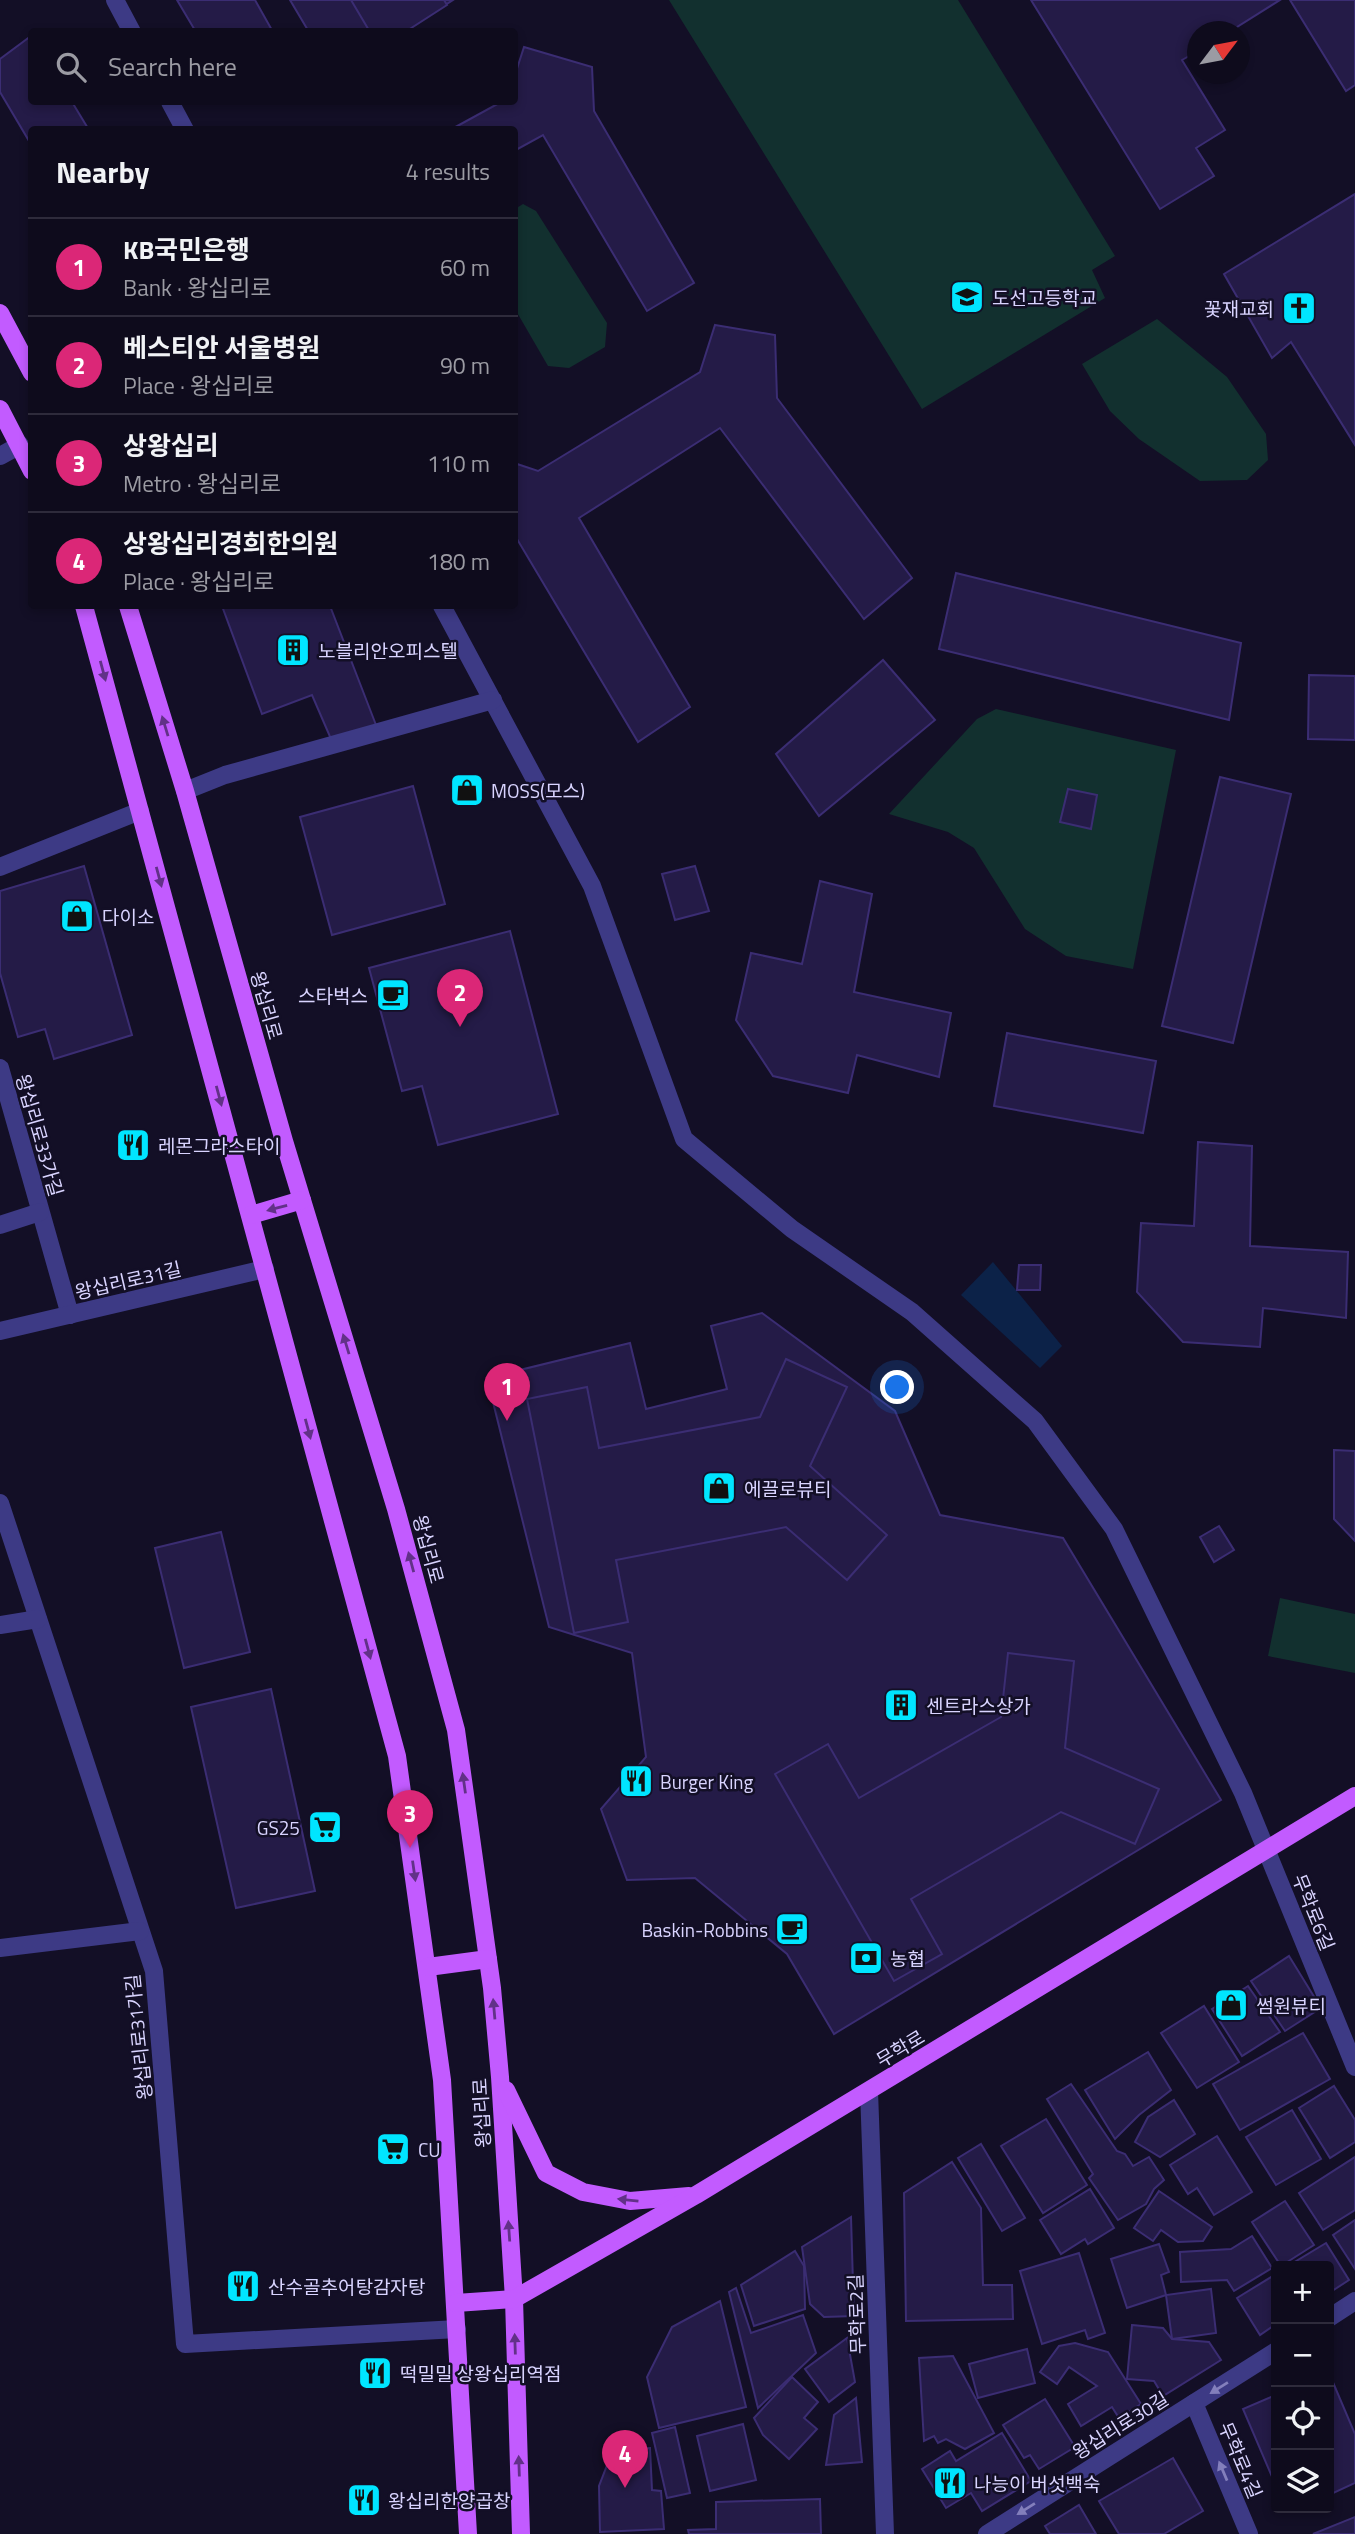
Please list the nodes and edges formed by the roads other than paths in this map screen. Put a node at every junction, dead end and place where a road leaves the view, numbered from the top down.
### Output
1 (115, 0) edge
2 (130, 28) edge
3 (172, 105) edge
4 (183, 126) edge
5 (0, 313) edge
6 (28, 366) edge
7 (0, 409) edge
8 (20, 445) junction
9 (0, 456) edge
10 (28, 462) edge
11 (85, 609) edge
12 (129, 609) edge
13 (444, 609) edge
14 (493, 700) junction
15 (185, 791) junction
16 (141, 811) junction
17 (0, 867) edge
18 (0, 1068) edge
19 (302, 1200) junction
20 (40, 1212) junction
21 (251, 1215) junction
22 (0, 1225) edge
23 (265, 1269) junction
24 (70, 1315) junction
25 (0, 1331) edge
26 (0, 1503) edge
27 (38, 1619) junction
28 (0, 1625) edge
29 (1355, 1796) edge
30 (1267, 1850) junction
31 (140, 1931) junction
32 (0, 1948) edge
33 (488, 1959) junction
34 (428, 1967) junction
35 (1355, 2067) edge
36 (500, 2077) junction
37 (869, 2091) junction
38 (696, 2195) junction
39 (513, 2299) junction
40 (1355, 2301) edge
41 (456, 2303) junction
42 (1334, 2315) edge
43 (457, 2329) junction
44 (1271, 2354) edge
45 (1194, 2403) junction
46 (468, 2534) edge
47 (521, 2534) edge
48 (885, 2534) edge
49 (987, 2534) edge
50 (1249, 2534) edge

1 - 2 street
3 - 4 street
5 - 6 main road
7 - 8 main road
8 - 9 street
8 - 10 main road
11 -> 16 main road, 왕십리로
15 -> 12 main road, 왕십리로
13 - 14 street, 무학로6길
14 - 15 street
14 - 30 street, 무학로6길
15 - 19 main road, 왕십리로
16 - 17 street
16 -> 21 main road, 왕십리로
18 - 20 street, 왕십리로33가길
19 -> 21 main road
33 -> 19 main road, 왕십리로
20 - 22 street, 왕십리로33가길
20 - 24 street
21 - 23 main road, 왕십리로
23 - 24 street, 왕십리로31길
23 -> 34 main road, 왕십리로
24 - 25 street, 왕십리로31길
26 - 27 street, 왕십리로31가길
27 - 28 street
27 - 31 street, 왕십리로31가길
29 - 30 main road, 무학로
30 - 35 street, 무학로6길
30 - 37 main road, 무학로
31 - 32 street
31 - 43 street, 왕십리로31가길
33 - 34 main road
36 -> 33 main road, 왕십리로
34 - 41 main road, 왕십리로
38 -> 36 main road
39 -> 36 main road, 왕십리로
37 - 38 main road, 무학로
37 - 48 street, 무학로2길
38 - 39 main road, 무학로
39 - 41 main road, 무학로
47 -> 39 main road, 왕십리로
40 - 42 street
41 - 43 main road, 왕십리로
43 - 46 main road, 왕십리로
44 -> 45 street, 왕십리로30길
45 -> 49 street, 왕십리로30길
50 -> 45 street, 무학로4길

